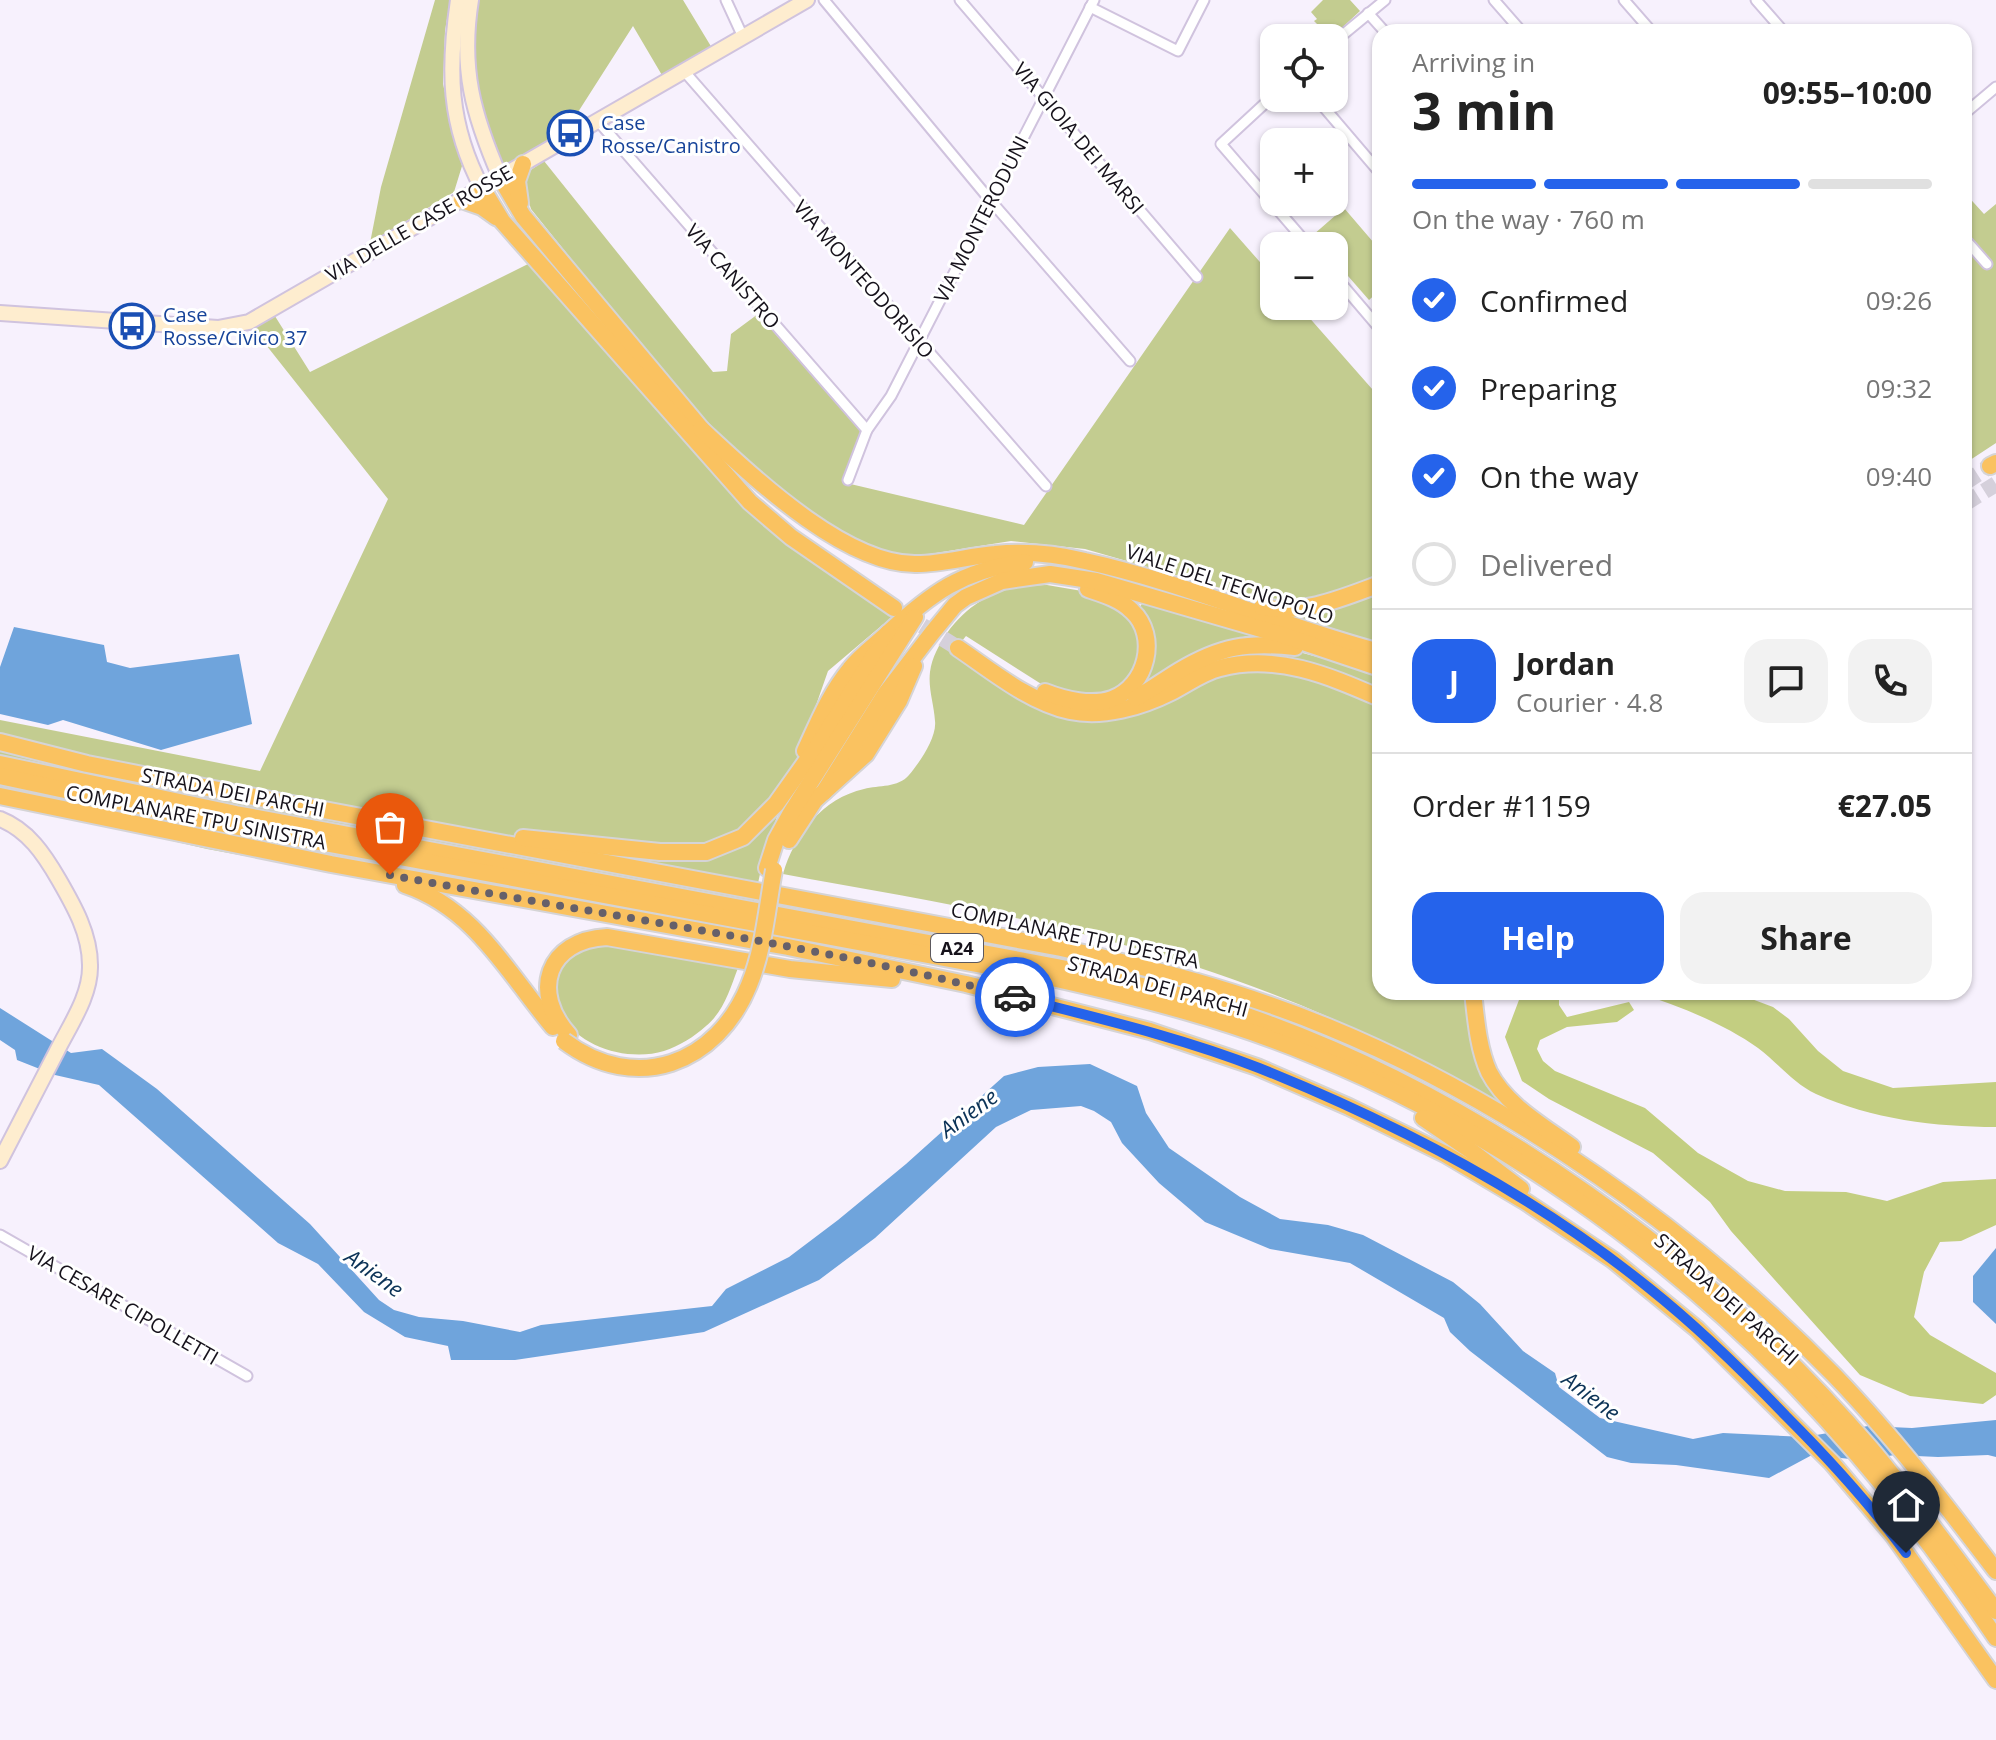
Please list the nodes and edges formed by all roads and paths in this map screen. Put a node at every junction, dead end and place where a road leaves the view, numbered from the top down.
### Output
1 (458, 0) edge
2 (471, 0) edge
3 (726, 0) edge
4 (807, 0) edge
5 (824, 0) edge
6 (960, 0) edge
7 (1204, 0) edge
8 (1385, 0) edge
9 (1494, 0) edge
10 (1624, 0) edge
11 (1756, 0) edge
12 (1092, 3) edge
13 (1368, 13) junction
14 (1378, 24) edge
15 (1515, 24) edge
16 (1645, 24) edge
17 (1777, 24) edge
18 (1348, 30) edge
19 (743, 37) junction
20 (684, 71) junction
21 (1996, 87) edge
22 (1044, 97) junction
23 (1972, 107) edge
24 (1260, 108) edge
25 (1328, 112) edge
26 (598, 121) junction
27 (482, 136) junction
28 (523, 164) junction
29 (1372, 164) edge
30 (471, 165) junction
31 (500, 177) junction
32 (482, 188) junction
33 (462, 200) junction
34 (990, 200) junction
35 (523, 216) junction
36 (502, 221) junction
37 (1297, 232) edge
38 (1972, 247) edge
39 (1987, 264) dead end
40 (1197, 277) dead end
41 (1348, 291) edge
42 (0, 313) edge
43 (1372, 320) edge
44 (918, 341) junction
45 (1130, 361) dead end
46 (701, 429) junction
47 (867, 430) junction
48 (848, 480) dead end
49 (1046, 486) dead end
50 (1067, 557) junction
51 (1032, 575) junction
52 (1372, 587) edge
53 (930, 596) junction
54 (1210, 597) junction
55 (1372, 649) edge
56 (1328, 651) junction
57 (1372, 665) edge
58 (1372, 695) edge
59 (1110, 712) junction
60 (0, 744) edge
61 (0, 764) edge
62 (0, 776) edge
63 (0, 796) edge
64 (0, 819) edge
65 (418, 827) junction
66 (331, 864) junction
67 (770, 869) junction
68 (1474, 1000) edge
69 (1037, 1002) junction
70 (567, 1038) junction
71 (1314, 1055) junction
72 (0, 1161) edge
73 (0, 1235) edge
74 (1706, 1257) junction
75 (1613, 1260) junction
76 (247, 1376) dead end
77 (1802, 1385) junction
78 (1916, 1516) junction
79 (1996, 1571) edge
80 (1996, 1611) edge
81 (1996, 1638) edge
82 (1996, 1680) edge

1 - 30 street
2 - 27 street
3 - 19 street
4 - 19 street, VIA DELLE CASE ROSSE
5 - 34 street
6 - 22 street, VIA GIOIA DEI MARSI
7 - 12 street
8 - 13 street
9 - 15 street
10 - 16 street
11 - 17 street
12 - 22 street, VIA MONTERODUNI
13 - 14 street
13 - 18 street
19 - 20 street, VIA DELLE CASE ROSSE
20 - 26 street, VIA DELLE CASE ROSSE
20 - 44 street, VIA MONTEODORISIO
21 - 23 street
22 - 34 street, VIA MONTERODUNI
22 - 40 street, VIA GIOIA DEI MARSI
24 - 37 street
25 - 29 street
26 - 28 street, VIA DELLE CASE ROSSE
26 - 47 street, VIA CANISTRO
27 - 28 street
27 - 31 street
28 - 31 street, VIA DELLE CASE ROSSE
28 - 35 highway
30 - 32 street
30 - 33 street
31 - 32 street, VIA DELLE CASE ROSSE
31 - 35 highway
32 - 33 street, VIA DELLE CASE ROSSE
32 - 36 highway
33 - 36 highway
33 - 42 street, VIA DELLE CASE ROSSE
34 - 44 street, VIA MONTERODUNI
34 - 45 street
35 - 46 highway
36 - 46 highway
38 - 39 street
41 - 43 street
44 - 47 street, VIA MONTERODUNI
44 - 49 street, VIA MONTEODORISIO
46 - 50 highway
47 - 48 street, VIA MONTERODUNI
50 - 53 highway
50 - 54 highway, VIALE DEL TECNOPOLO
51 - 56 highway
51 - 59 highway
51 - 67 highway
52 - 54 highway
53 - 65 highway
53 - 67 highway
54 - 55 highway, VIALE DEL TECNOPOLO
56 - 57 highway, VIALE DEL TECNOPOLO
56 - 59 highway
58 - 59 highway
60 - 65 highway, COMPLANARE TPU DESTRA
61 - 77 highway, STRADA DEI PARCHI / A24
62 - 71 highway, STRADA DEI PARCHI / A24
63 - 66 highway, COMPLANARE TPU SINISTRA
64 - 72 street
65 - 74 highway, COMPLANARE TPU DESTRA
66 - 69 highway, COMPLANARE TPU SINISTRA
66 - 70 highway
67 - 70 highway, bridge
68 - 74 highway
69 - 70 highway
69 - 75 highway, COMPLANARE TPU SINISTRA
71 - 75 highway
71 - 77 highway, STRADA DEI PARCHI / A24
73 - 76 street, VIA CESARE CIPOLLETTI
74 - 79 highway, COMPLANARE TPU DESTRA
75 - 82 highway, COMPLANARE TPU SINISTRA
77 - 78 highway, STRADA DEI PARCHI / A24
78 - 80 highway, STRADA DEI PARCHI / A24
78 - 81 highway, STRADA DEI PARCHI / A24

